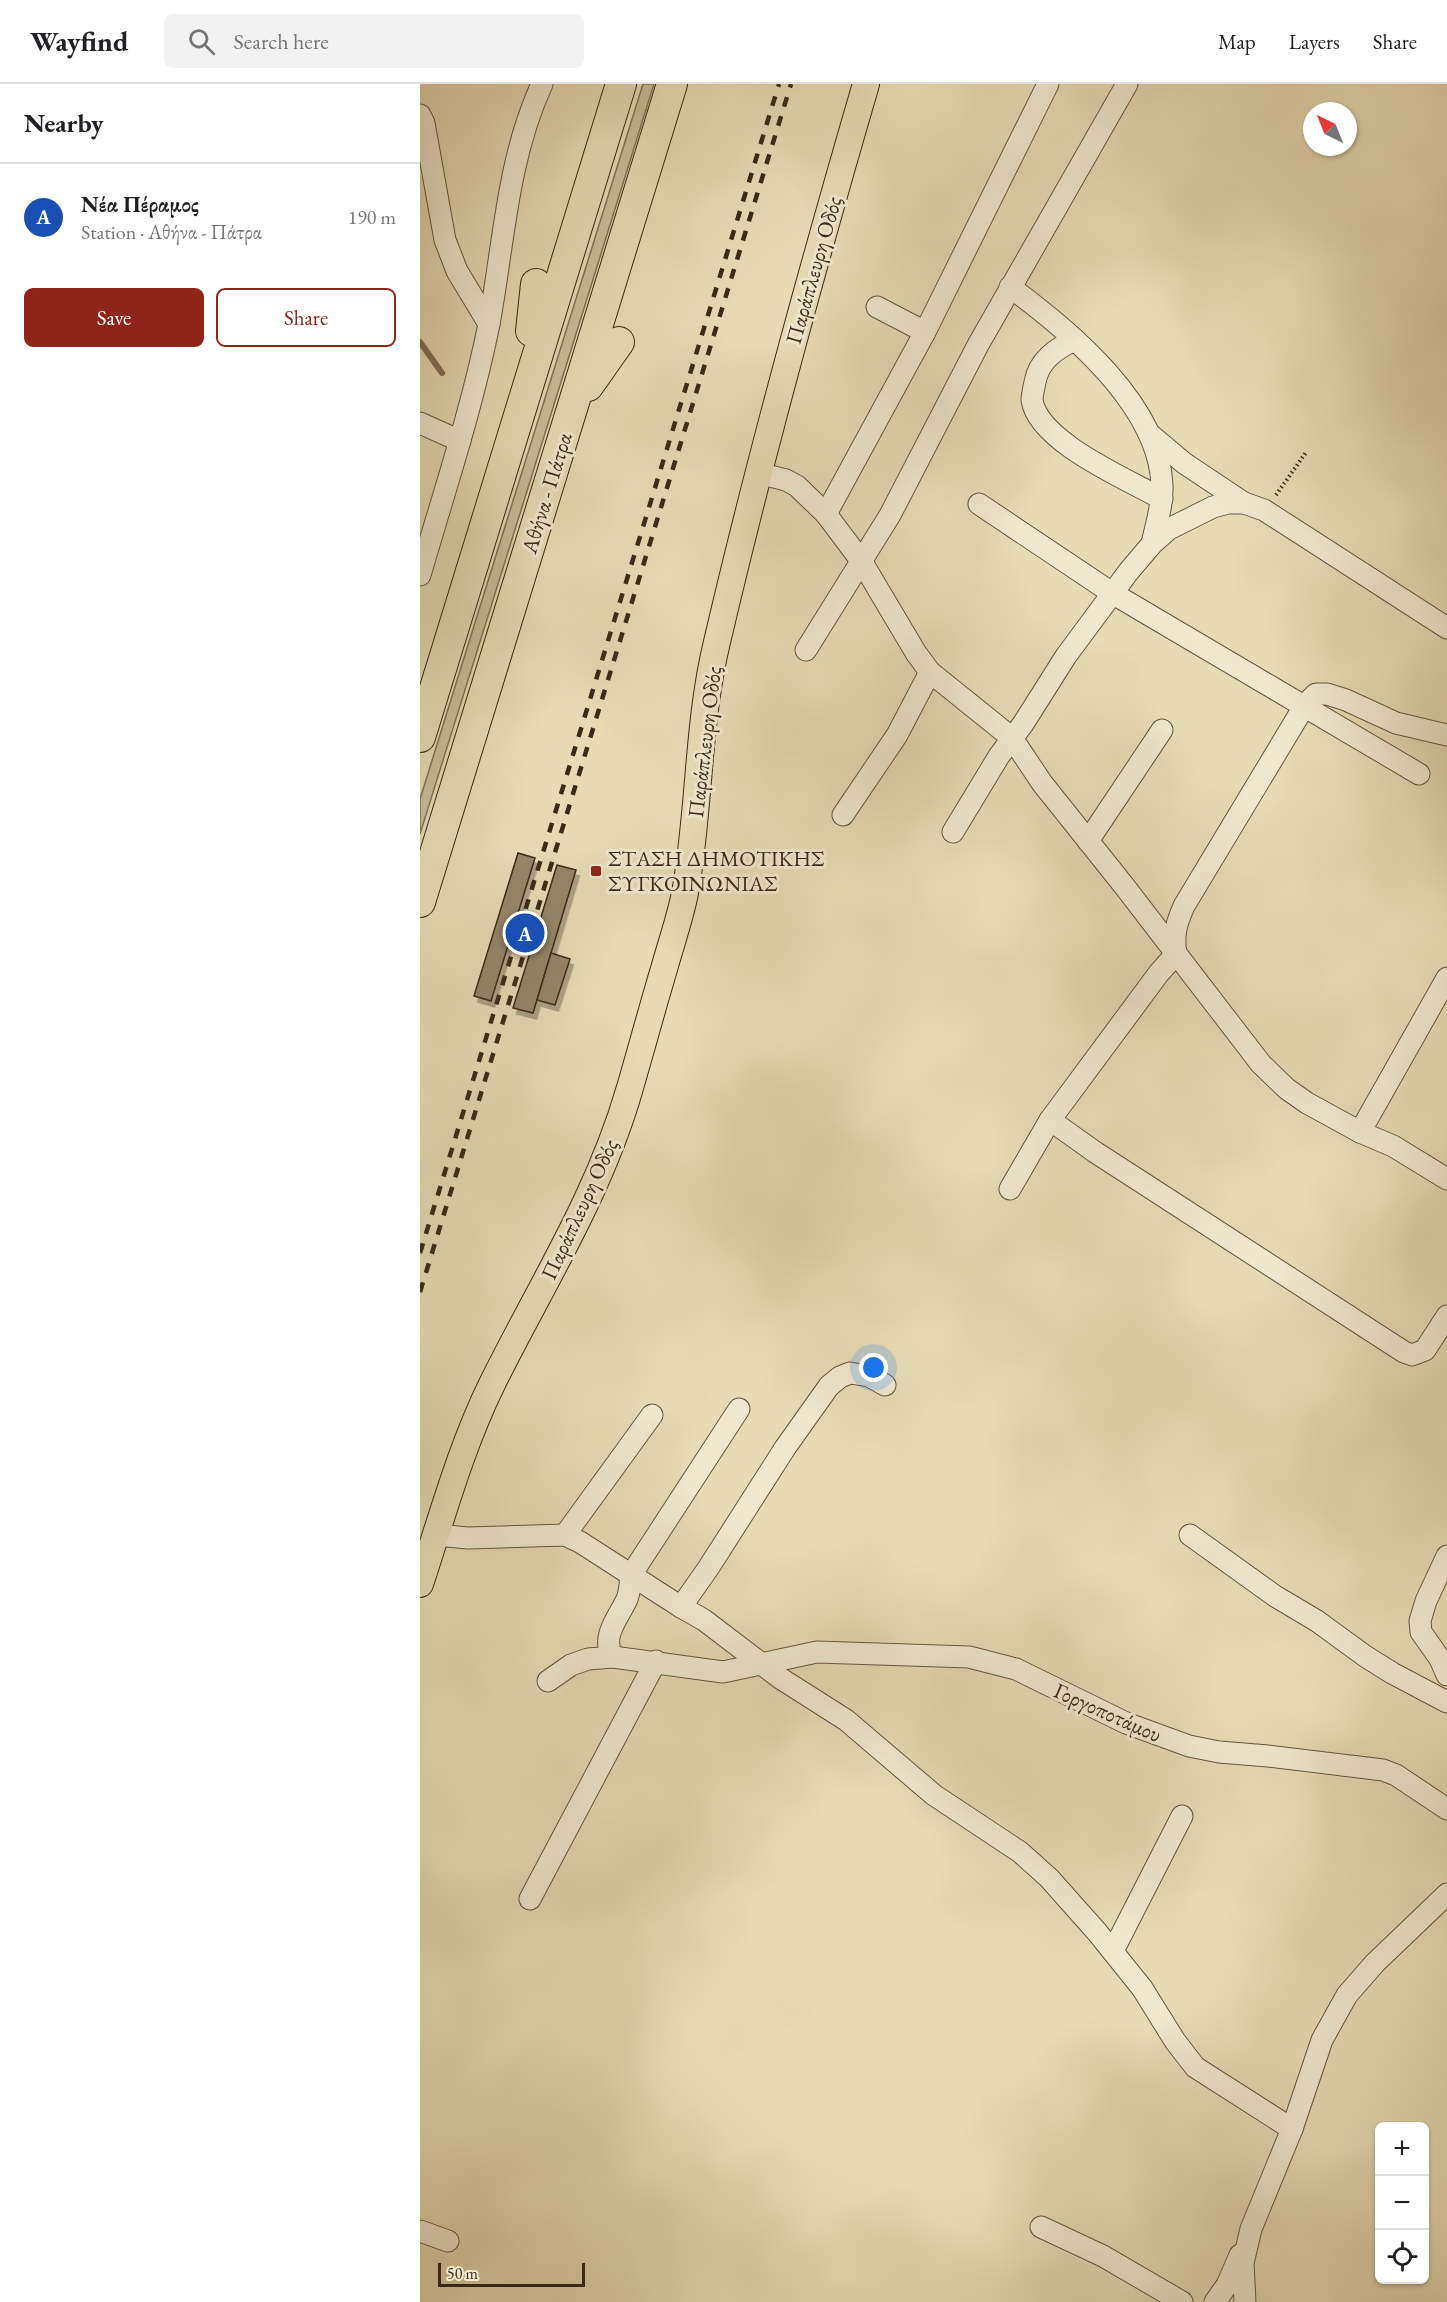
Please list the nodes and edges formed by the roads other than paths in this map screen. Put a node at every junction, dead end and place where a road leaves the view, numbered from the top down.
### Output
1 (542, 84) edge
2 (621, 84) edge
3 (672, 84) edge
4 (866, 84) edge
5 (1048, 84) edge
6 (1127, 84) edge
7 (420, 115) edge
8 (536, 284) dead end
9 (1010, 287) junction
10 (877, 307) dead end
11 (489, 324) junction
12 (925, 332) junction
13 (1074, 340) junction
14 (619, 342) dead end
15 (528, 385) junction
16 (572, 408) junction
17 (420, 423) edge
18 (1144, 426) junction
19 (460, 441) junction
20 (758, 473) junction
21 (1162, 499) junction
22 (1244, 503) junction
23 (979, 504) dead end
24 (826, 514) junction
25 (1152, 544) junction
26 (862, 562) junction
27 (420, 575) edge
28 (1112, 593) junction
29 (1447, 628) edge
30 (806, 650) dead end
31 (930, 672) junction
32 (1305, 705) junction
33 (1162, 730) dead end
34 (1447, 735) edge
35 (420, 737) edge
36 (1012, 738) junction
37 (1419, 774) dead end
38 (843, 814) dead end
39 (953, 832) dead end
40 (1088, 841) junction
41 (420, 902) edge
42 (1176, 954) junction
43 (1447, 978) edge
44 (1440, 999) edge
45 (1050, 1120) junction
46 (1360, 1132) junction
47 (1447, 1179) edge
48 (1010, 1189) dead end
49 (1447, 1316) edge
50 (885, 1385) dead end
51 (739, 1409) dead end
52 (652, 1415) dead end
53 (436, 1535) junction
54 (565, 1535) junction
55 (1191, 1535) dead end
56 (1447, 1556) edge
57 (631, 1575) junction
58 (420, 1584) edge
59 (681, 1607) junction
60 (613, 1657) junction
61 (656, 1661) junction
62 (761, 1662) junction
63 (1447, 1675) edge
64 (548, 1681) dead end
65 (1447, 1702) edge
66 (1447, 1809) edge
67 (1182, 1816) dead end
68 (1447, 1894) edge
69 (530, 1899) dead end
70 (1113, 1951) junction
71 (1292, 2130) junction
72 (1041, 2227) dead end
73 (1251, 2229) junction
74 (420, 2230) edge
75 (448, 2241) dead end
76 (1182, 2302) edge
77 (1215, 2302) edge
78 (1245, 2302) edge

1 - 11 street
2 - 15 highway
3 - 16 highway, Αθήνα - Πάτρα
4 - 20 main road, Παράπλευρη Οδός
5 - 12 street
6 - 9 street
7 - 11 street
8 - 15 highway
9 - 13 street
9 - 26 street
10 - 12 street
11 - 19 street
12 - 24 street
13 - 18 street
13 - 21 street
14 - 16 highway
15 - 35 highway
16 - 41 highway, Αθήνα - Πάτρα
17 - 19 street
18 - 21 street
18 - 22 street
19 - 27 street
20 - 24 street
20 - 53 main road, Παράπλευρη Οδός
21 - 25 street
22 - 25 street
22 - 29 street
23 - 28 street
24 - 26 street
25 - 28 street
26 - 30 street
26 - 31 street
28 - 32 street
28 - 36 street
31 - 36 street
31 - 38 street
32 - 34 street
32 - 37 street
32 - 42 street
33 - 40 street
36 - 39 street
36 - 40 street
40 - 42 street
42 - 45 street
42 - 46 street
43 - 44 street
44 - 46 street
45 - 48 street
45 - 49 street
46 - 47 street
50 - 59 street
51 - 57 street
52 - 54 street
53 - 54 street
53 - 58 main road, Παράπλευρη Οδός
54 - 57 street
55 - 65 street
56 - 63 street
57 - 59 street
57 - 60 street
59 - 62 street
60 - 61 street, Γοργοποτάμου
60 - 64 street, Γοργοποτάμου
61 - 62 street, Γοργοποτάμου
61 - 69 street
62 - 66 street, Γοργοποτάμου
62 - 70 street
67 - 70 street
68 - 71 street
70 - 71 street
71 - 73 street
72 - 76 street
73 - 77 street
73 - 78 street
74 - 75 street

